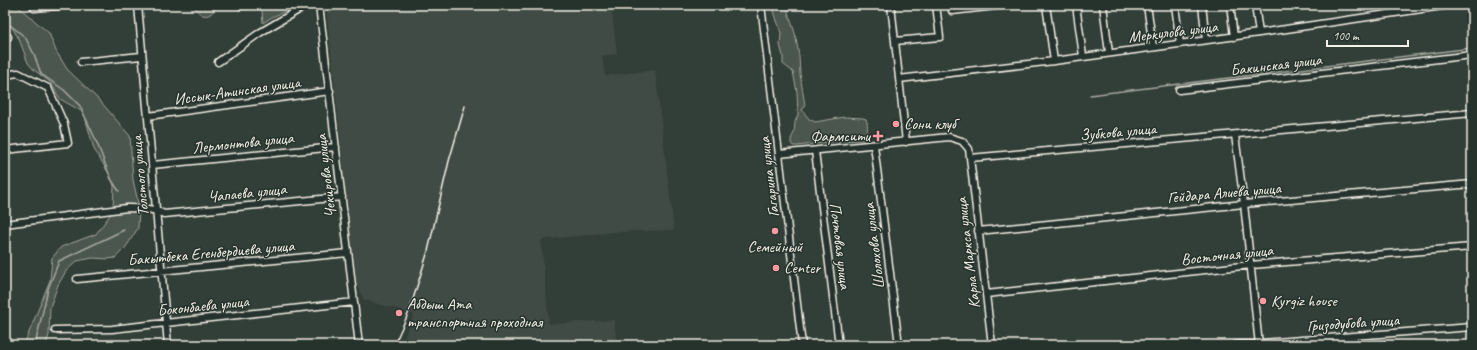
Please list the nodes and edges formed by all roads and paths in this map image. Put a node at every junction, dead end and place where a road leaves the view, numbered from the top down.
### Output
1 (69, 5) edge
2 (138, 5) edge
3 (307, 5) edge
4 (319, 5) edge
5 (761, 5) edge
6 (891, 5) edge
7 (936, 5) edge
8 (1005, 5) edge
9 (1046, 5) edge
10 (1076, 5) edge
11 (1102, 5) edge
12 (1147, 5) edge
13 (1175, 5) edge
14 (1202, 5) edge
15 (1230, 5) edge
16 (1255, 5) edge
17 (1449, 5) edge
18 (34, 8) dead end
19 (952, 10) dead end
20 (1259, 33) junction
21 (1234, 37) junction
22 (1206, 40) junction
23 (895, 41) junction
24 (1180, 44) junction
25 (1153, 47) junction
26 (1109, 53) junction
27 (1472, 54) edge
28 (141, 56) junction
29 (1082, 56) junction
30 (1054, 61) junction
31 (81, 62) dead end
32 (218, 62) dead end
33 (5, 75) edge
34 (899, 79) junction
35 (1179, 90) dead end
36 (330, 91) junction
37 (1472, 113) edge
38 (148, 116) junction
39 (1235, 135) junction
40 (906, 142) junction
41 (874, 145) junction
42 (336, 147) junction
43 (5, 150) edge
44 (815, 151) junction
45 (779, 154) junction
46 (970, 158) junction
47 (152, 165) junction
48 (1472, 184) edge
49 (342, 196) junction
50 (1244, 204) junction
51 (156, 210) junction
52 (5, 224) edge
53 (978, 230) junction
54 (1472, 247) edge
55 (348, 253) junction
56 (1251, 265) junction
57 (161, 271) junction
58 (77, 279) dead end
59 (986, 294) junction
60 (354, 302) junction
61 (166, 323) junction
62 (1472, 328) edge
63 (55, 330) dead end
64 (1259, 344) edge
65 (168, 345) edge
66 (359, 345) edge
67 (802, 345) edge
68 (839, 345) edge
69 (899, 345) edge
70 (992, 345) edge
71 (1235, 345) edge

1 - 18 street
2 - 28 street, Толстого улица
3 - 32 street
4 - 36 street, Чекирова улица
5 - 45 street, Гагарина улица
6 - 23 street
7 - 23 street
8 - 19 street
9 - 30 street
10 - 29 street
11 - 26 street
12 - 25 street
13 - 24 street
14 - 22 street
15 - 21 street
16 - 20 street
17 - 20 street, Меркулова улица
20 - 21 street, Меркулова улица
21 - 22 street, Меркулова улица
22 - 24 street, Меркулова улица
23 - 34 street
24 - 25 street, Меркулова улица
25 - 26 street, Меркулова улица
26 - 29 street, Меркулова улица
27 - 35 street, Бакинская улица
28 - 31 street
28 - 38 street, Толстого улица
29 - 30 street, Меркулова улица
30 - 34 street, Меркулова улица
33 - 43 street
34 - 40 street
36 - 38 street, Иссык-Атинская улица
36 - 42 street, Чекирова улица
37 - 39 street, Зубкова улица
38 - 47 street, Толстого улица
39 - 46 street, Зубкова улица
39 - 50 street
40 - 41 street
40 - 46 street
41 - 44 street
41 - 69 street, Шолохова улица
42 - 47 street, Лермонтова улица
42 - 49 street, Чекирова улица
44 - 45 street
44 - 68 street, Почтовая улица
45 - 67 street, Гагарина улица
46 - 53 street, Карла Маркса улица
47 - 51 street, Толстого улица
48 - 50 street, Гейдара Алиева улица
49 - 51 street, Чапаева улица
49 - 55 street, Чекирова улица
50 - 53 street, Гейдара Алиева улица
50 - 56 street
51 - 52 street, Чапаева улица
51 - 57 street, Толстого улица
53 - 59 street, Карла Маркса улица
54 - 56 street, Восточная улица
55 - 57 street, Бакытбека Егенбердиева улица
55 - 60 street, Чекирова улица
56 - 59 street, Восточная улица
56 - 64 street
57 - 58 street, Бакытбека Егенбердиева улица
57 - 61 street, Толстого улица
59 - 70 street, Карла Маркса улица
60 - 61 street, Боконбаева улица
60 - 66 street, Чекирова улица
61 - 63 street, Боконбаева улица
61 - 65 street, Толстого улица
62 - 64 street, Гризодубова улица
64 - 71 street, Гризодубова улица

